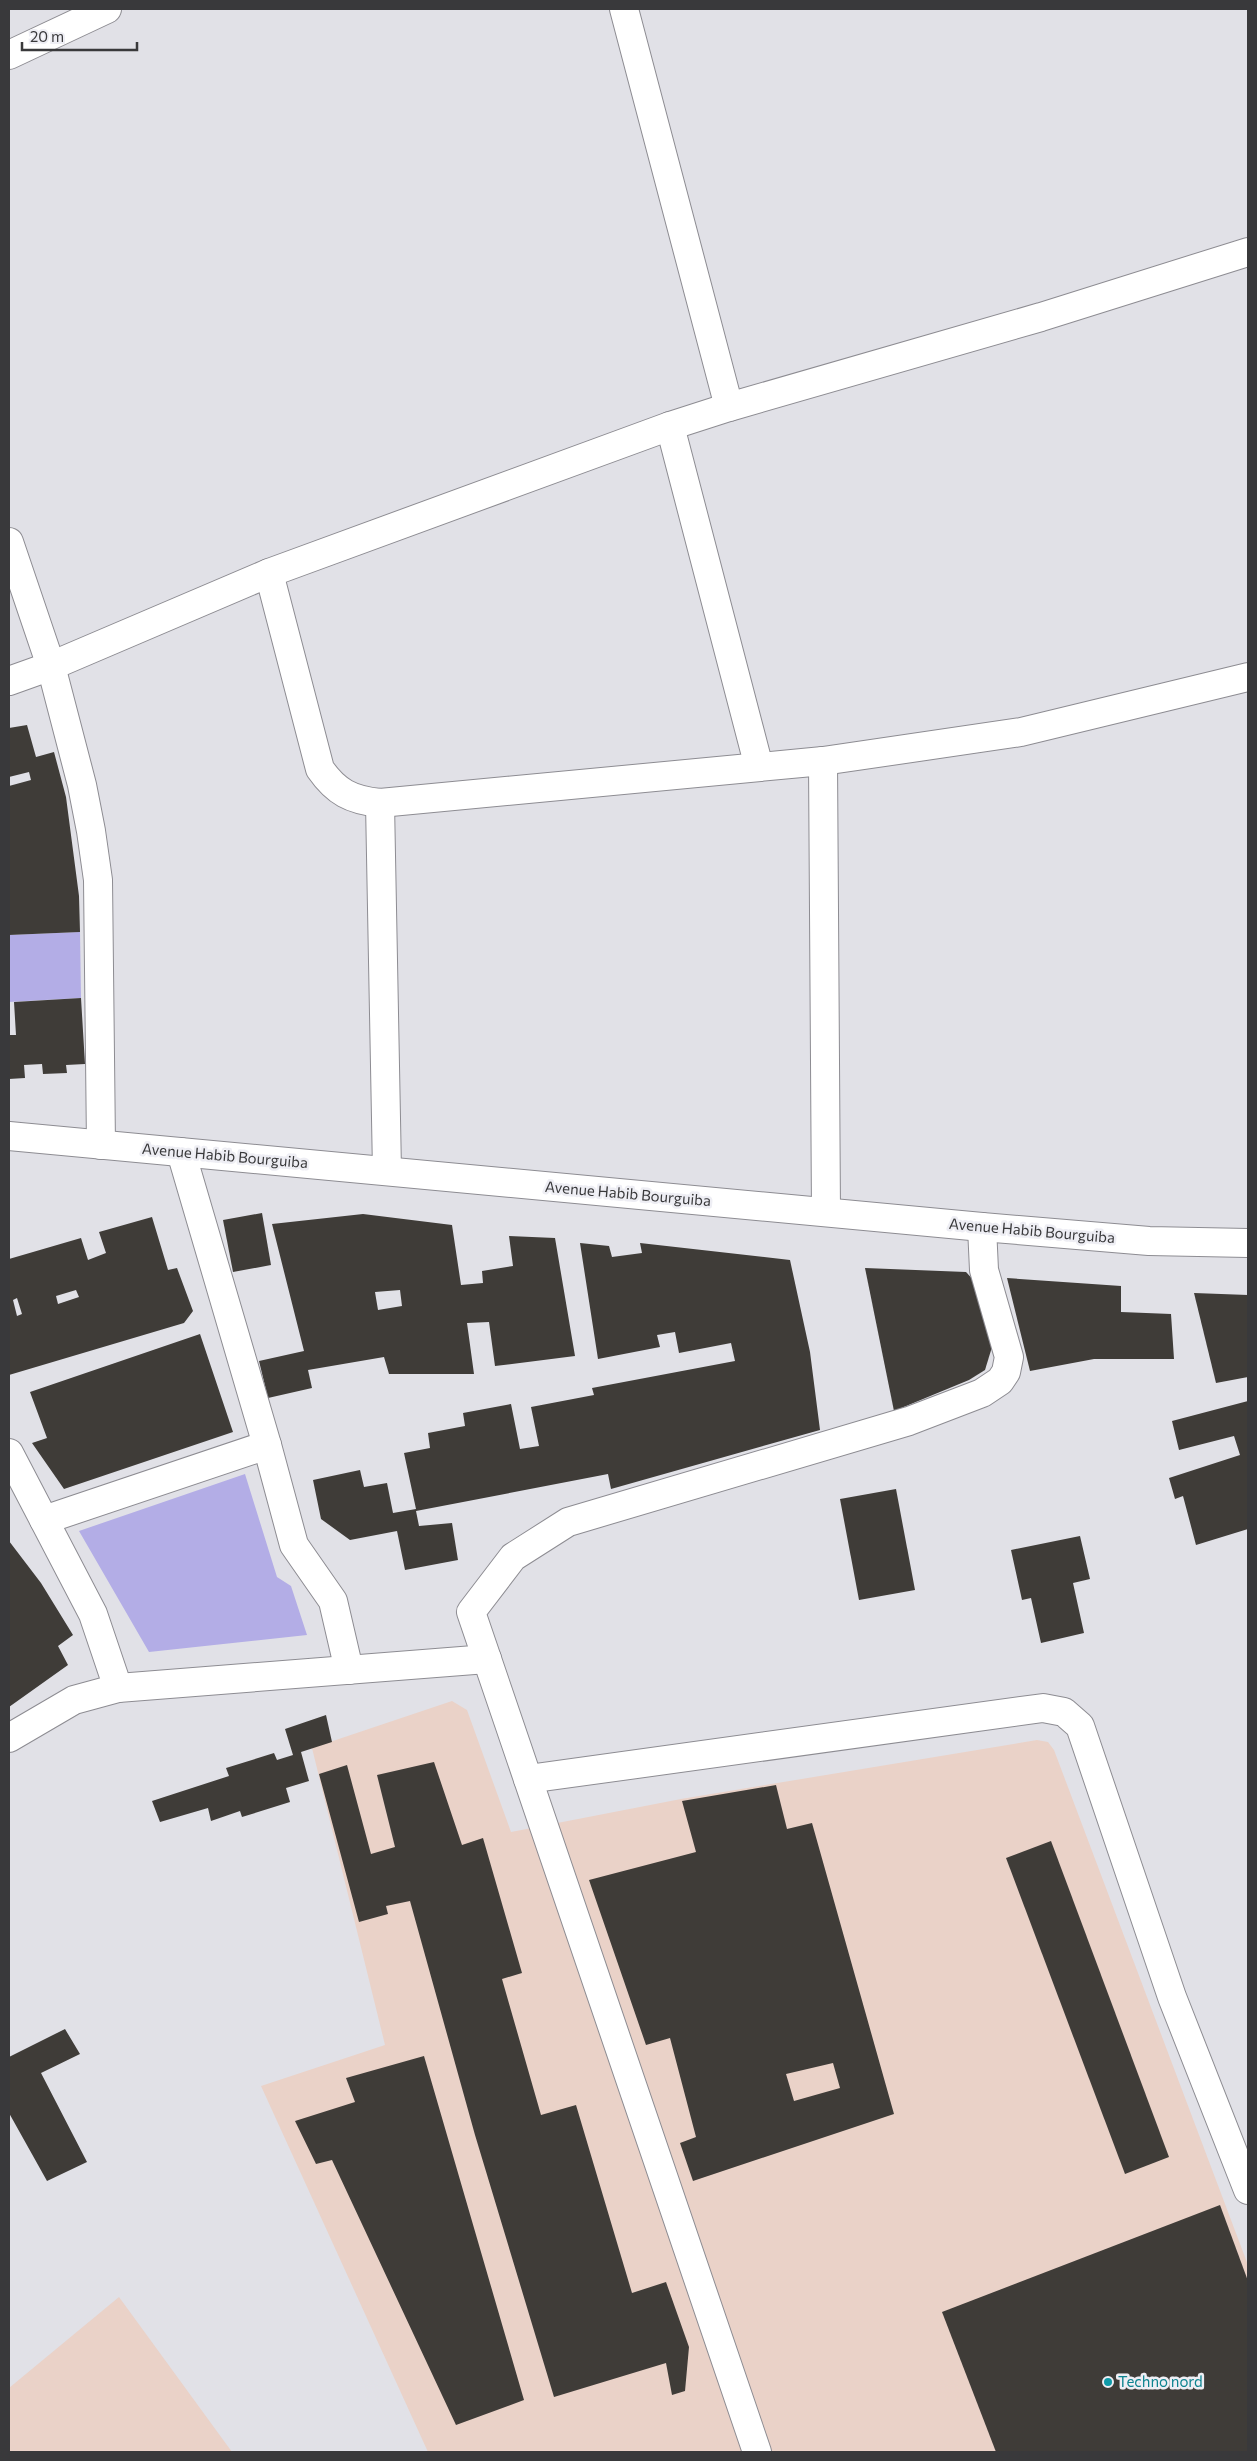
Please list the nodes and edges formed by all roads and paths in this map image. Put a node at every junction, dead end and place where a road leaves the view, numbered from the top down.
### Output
1 (107, 9) edge
2 (624, 9) edge
3 (9, 55) edge
4 (1248, 252) edge
5 (729, 407) junction
6 (670, 426) junction
7 (9, 542) edge
8 (269, 573) junction
9 (50, 666) junction
10 (1248, 677) edge
11 (9, 681) edge
12 (823, 761) junction
13 (759, 767) junction
14 (380, 802) junction
15 (9, 1136) edge
16 (100, 1145) junction
17 (181, 1152) junction
18 (387, 1171) junction
19 (826, 1212) junction
20 (982, 1227) junction
21 (1248, 1243) edge
22 (267, 1445) junction
23 (9, 1453) edge
24 (44, 1520) junction
25 (488, 1659) junction
26 (348, 1670) junction
27 (118, 1688) junction
28 (9, 1738) edge
29 (528, 1779) junction
30 (1240, 2142) edge
31 (1248, 2190) edge
32 (758, 2452) edge

1 - 3 street
2 - 5 street
4 - 5 street
5 - 6 street
6 - 8 street
6 - 13 street
7 - 9 street
8 - 9 street
8 - 14 street
9 - 11 street
9 - 16 street
10 - 12 street
12 - 13 street
12 - 19 street
13 - 14 street
14 - 18 street
15 - 16 street, Avenue Habib Bourguiba
16 - 17 street, Avenue Habib Bourguiba
17 - 18 street, Avenue Habib Bourguiba
17 - 22 street
18 - 19 street, Avenue Habib Bourguiba
19 - 20 street, Avenue Habib Bourguiba
20 - 21 street, Avenue Habib Bourguiba
20 - 25 street
22 - 24 street
22 - 26 street
23 - 24 street
24 - 27 street
25 - 26 street
25 - 29 street
26 - 27 street
27 - 28 street
29 - 30 street
29 - 32 street
30 - 31 street

